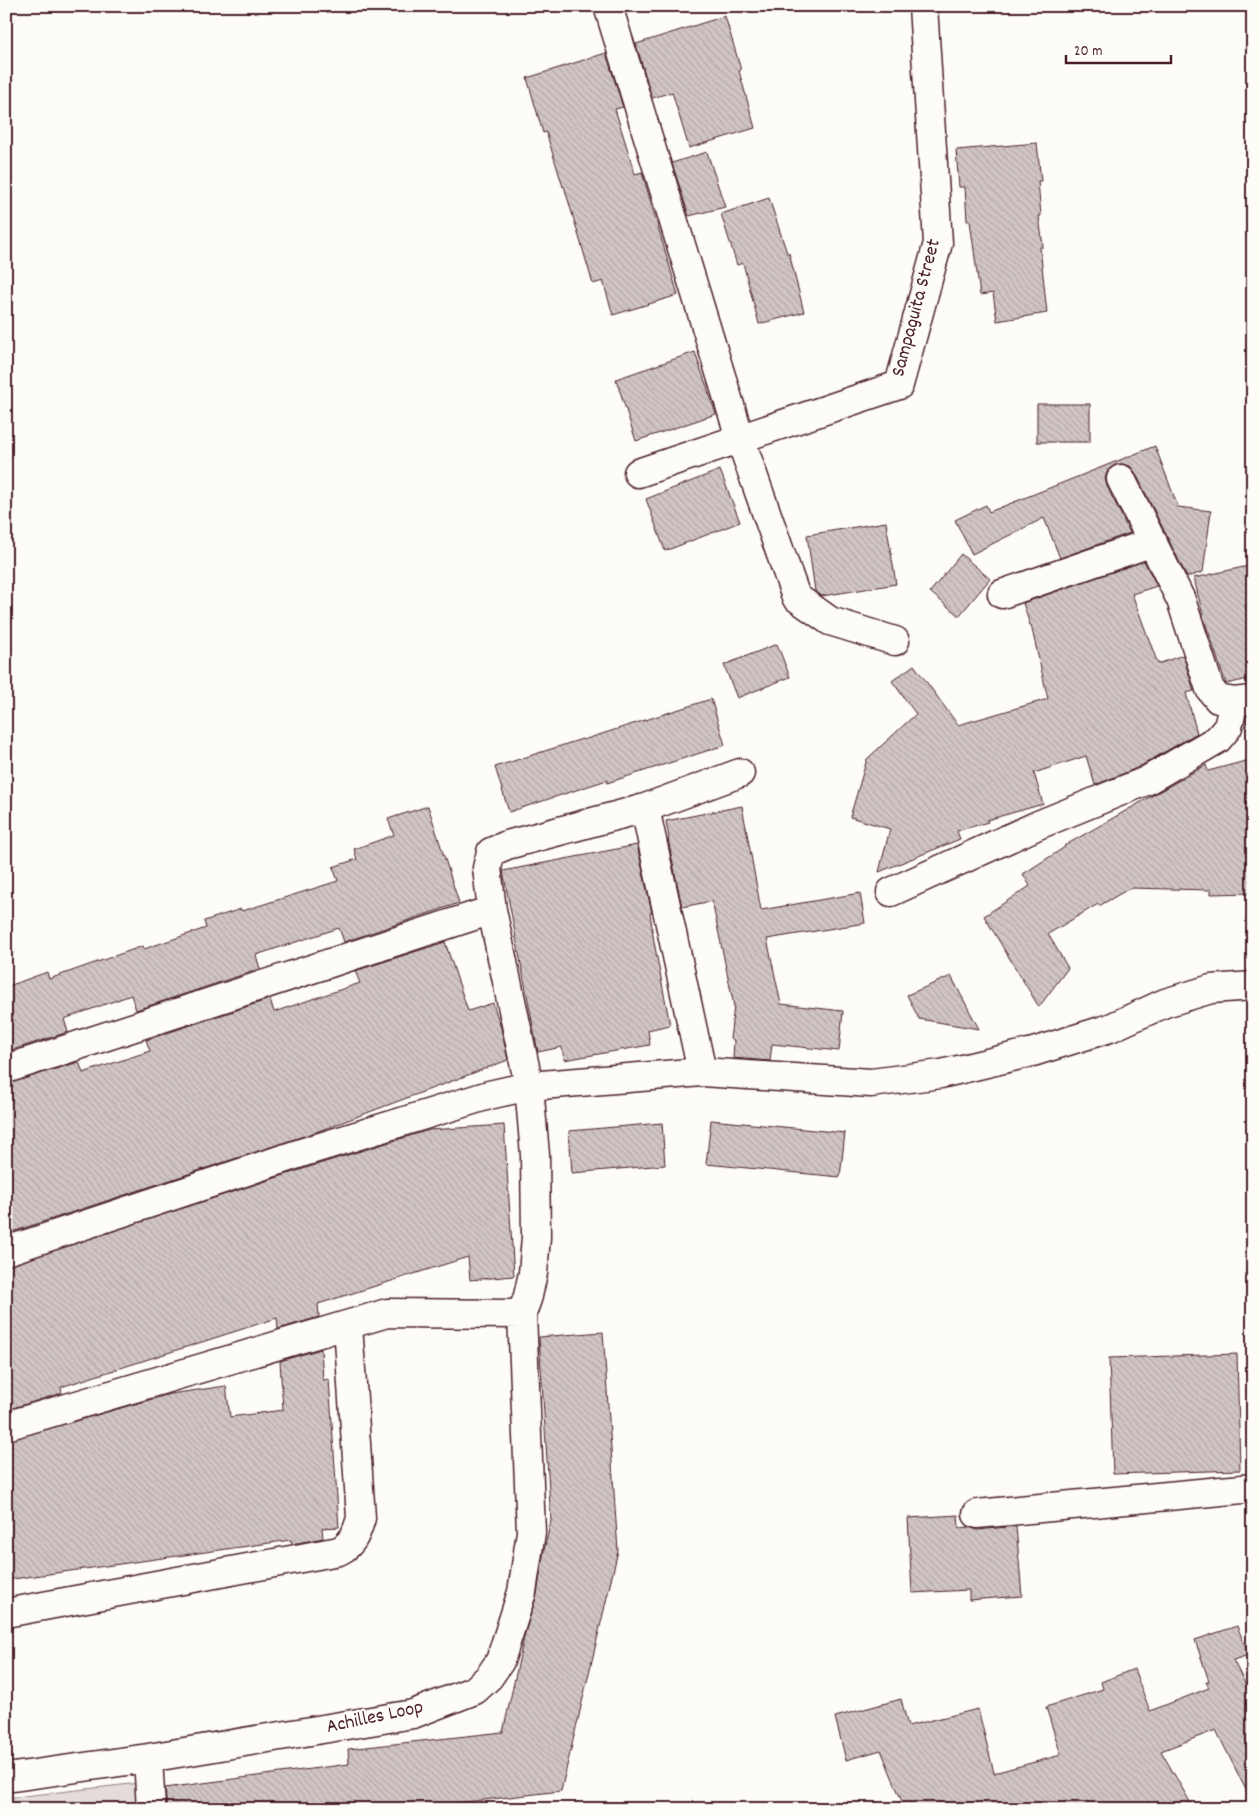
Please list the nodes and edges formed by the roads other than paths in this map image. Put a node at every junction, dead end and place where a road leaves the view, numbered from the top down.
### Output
1 (608, 6) edge
2 (923, 6) edge
3 (740, 438) junction
4 (638, 473) dead end
5 (1121, 479) dead end
6 (1152, 542) junction
7 (1002, 594) dead end
8 (895, 641) dead end
9 (1243, 701) edge
10 (740, 773) dead end
11 (644, 808) junction
12 (891, 892) dead end
13 (492, 910) junction
14 (1253, 986) edge
15 (6, 1069) edge
16 (702, 1072) junction
17 (529, 1086) junction
18 (6, 1251) edge
19 (522, 1314) junction
20 (348, 1325) junction
21 (6, 1426) edge
22 (1253, 1488) edge
23 (977, 1514) dead end
24 (6, 1613) edge
25 (148, 1758) junction
26 (6, 1778) edge
27 (151, 1809) edge

1 - 3 street
2 - 3 street, Sampaguita Street
3 - 4 street
3 - 8 street
5 - 6 street
6 - 7 street
6 - 9 street
9 - 12 street
10 - 11 street
11 - 13 street, Achilles Loop
11 - 16 street
13 - 15 street
13 - 17 street, Achilles Loop
14 - 16 street
16 - 17 street
17 - 18 street
17 - 19 street, Achilles Loop
19 - 20 street
19 - 25 street, Achilles Loop
20 - 21 street
20 - 24 street
22 - 23 street
25 - 26 street, Achilles Loop
25 - 27 street

